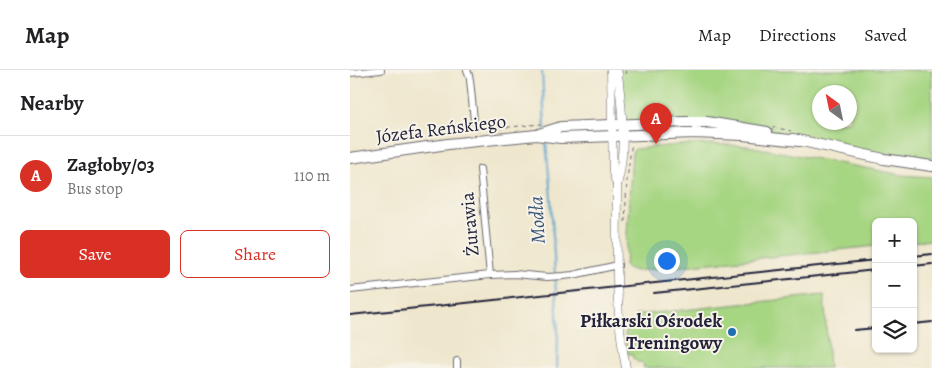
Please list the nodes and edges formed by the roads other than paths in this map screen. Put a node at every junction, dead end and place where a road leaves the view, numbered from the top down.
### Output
1 (381, 70) edge
2 (467, 70) edge
3 (611, 70) edge
4 (617, 70) edge
5 (350, 73) edge
6 (474, 120) road end
7 (617, 124) junction
8 (535, 130) junction
9 (618, 136) junction
10 (799, 141) junction
11 (350, 158) edge
12 (932, 166) edge
13 (480, 169) dead end
14 (618, 265) junction
15 (490, 275) junction
16 (350, 290) edge
17 (626, 368) edge

1 - 5 street
2 - 6 street
3 - 7 street
4 - 7 street
7 - 8 main road, Józefa Reńskiego
7 - 9 street
7 - 10 main road, Józefa Reńskiego
8 - 9 main road, Józefa Reńskiego
8 - 11 main road, Józefa Reńskiego
9 - 10 main road, Józefa Reńskiego
9 - 14 street
10 - 12 main road
13 - 15 street, Żurawia
14 - 15 street
14 - 17 street
15 - 16 street

